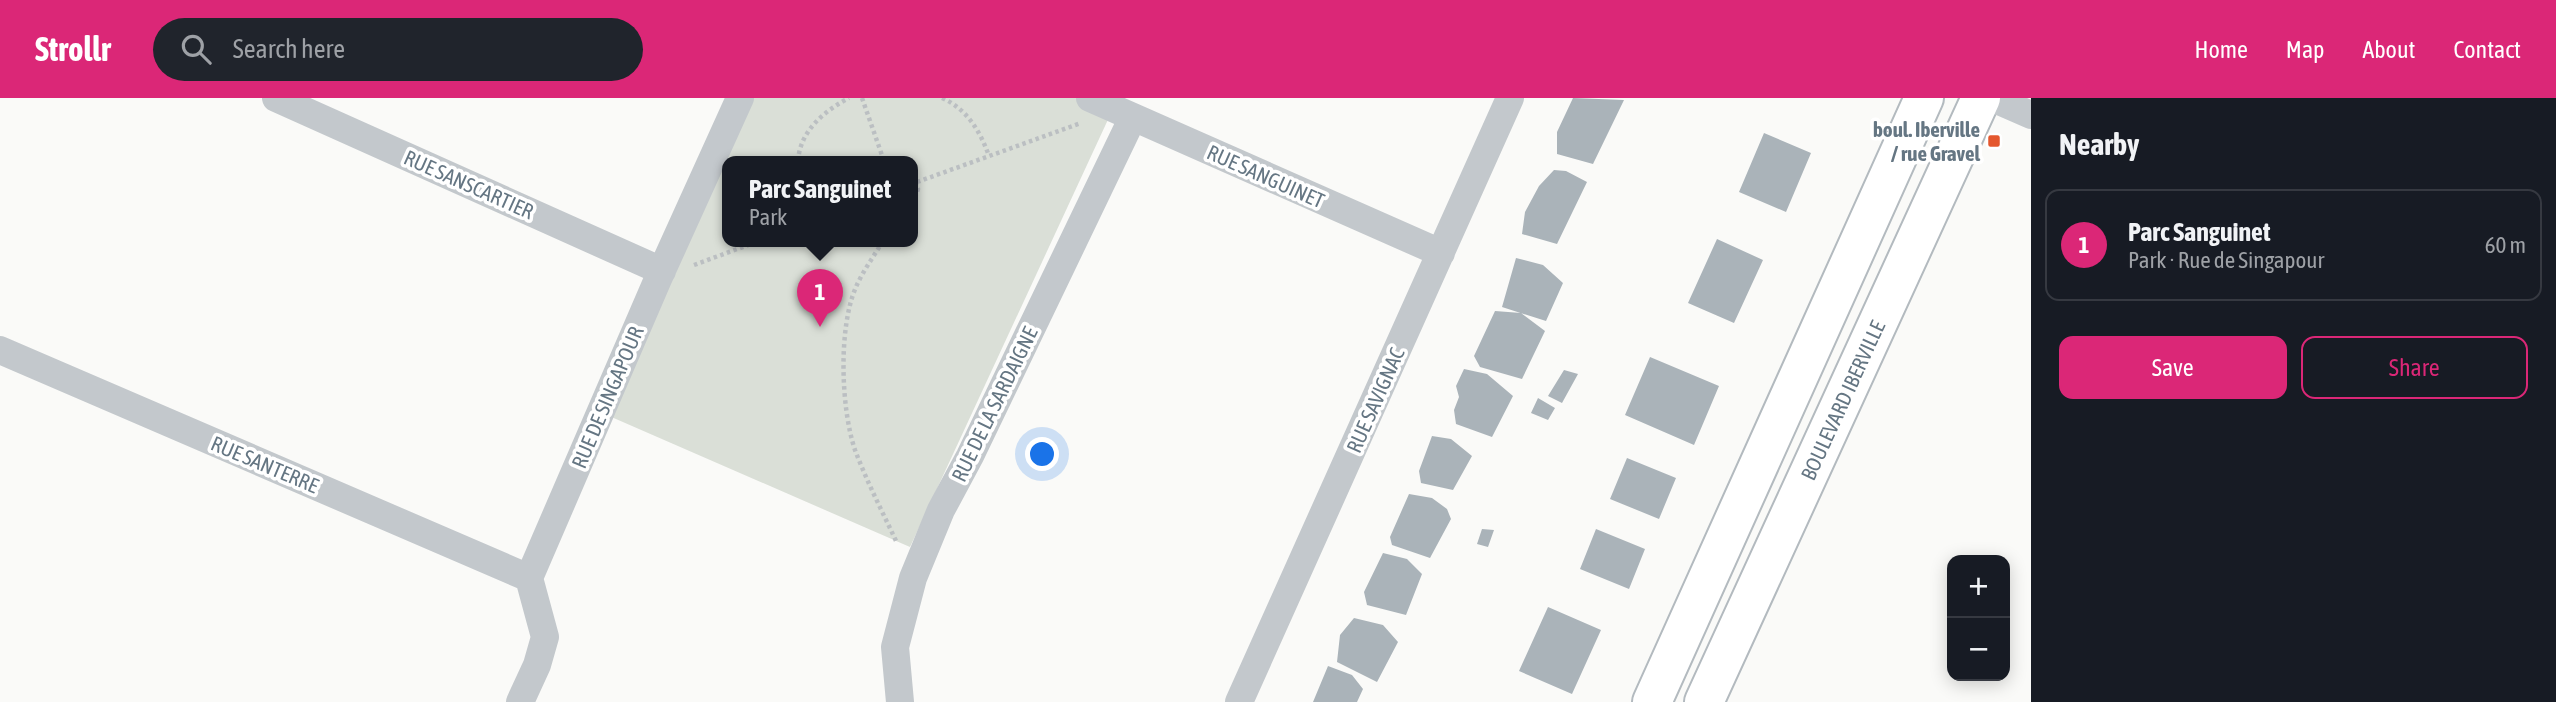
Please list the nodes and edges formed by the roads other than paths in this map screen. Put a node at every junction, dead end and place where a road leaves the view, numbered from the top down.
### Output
1 (276, 98) edge
2 (740, 98) edge
3 (1090, 98) edge
4 (1510, 98) edge
5 (1924, 98) edge
6 (1981, 98) edge
7 (1992, 98) edge
8 (1125, 113) junction
9 (2031, 115) edge
10 (1441, 253) junction
11 (660, 275) junction
12 (0, 350) edge
13 (529, 578) junction
14 (520, 702) edge
15 (900, 702) edge
16 (1239, 702) edge
17 (1652, 702) edge
18 (1704, 702) edge

1 - 11 street, RUE SANSCARTIER
2 - 11 street, RUE DE SINGAPOUR
3 - 8 street, RUE SANGUINET
4 - 10 street, RUE SAVIGNAC
5 - 17 street
6 - 18 street, BOULEVARD IBERVILLE
7 - 9 street
8 - 10 street, RUE SANGUINET
8 - 15 street, RUE DE LA SARDAIGNE
10 - 16 street, RUE SAVIGNAC
11 - 13 street, RUE DE SINGAPOUR
12 - 13 street, RUE SANTERRE
13 - 14 street

